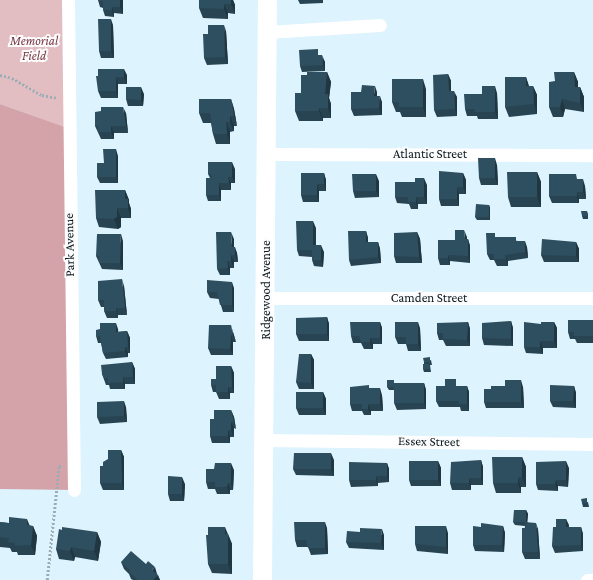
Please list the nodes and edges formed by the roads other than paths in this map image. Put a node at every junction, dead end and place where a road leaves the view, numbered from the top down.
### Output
1 (68, 0) edge
2 (267, 0) edge
3 (380, 25) dead end
4 (267, 32) junction
5 (267, 154) junction
6 (593, 155) edge
7 (266, 298) junction
8 (593, 298) edge
9 (265, 440) junction
10 (593, 444) edge
11 (74, 490) dead end
12 (262, 580) edge
13 (587, 580) edge
14 (593, 580) edge

1 - 11 street, Park Avenue
2 - 4 street, Ridgewood Avenue
3 - 4 street
4 - 5 street, Ridgewood Avenue
5 - 6 street, Atlantic Street
5 - 7 street, Ridgewood Avenue
7 - 8 street, Camden Street
7 - 9 street, Ridgewood Avenue
9 - 10 street, Essex Street
9 - 12 street, Ridgewood Avenue
13 - 14 street

